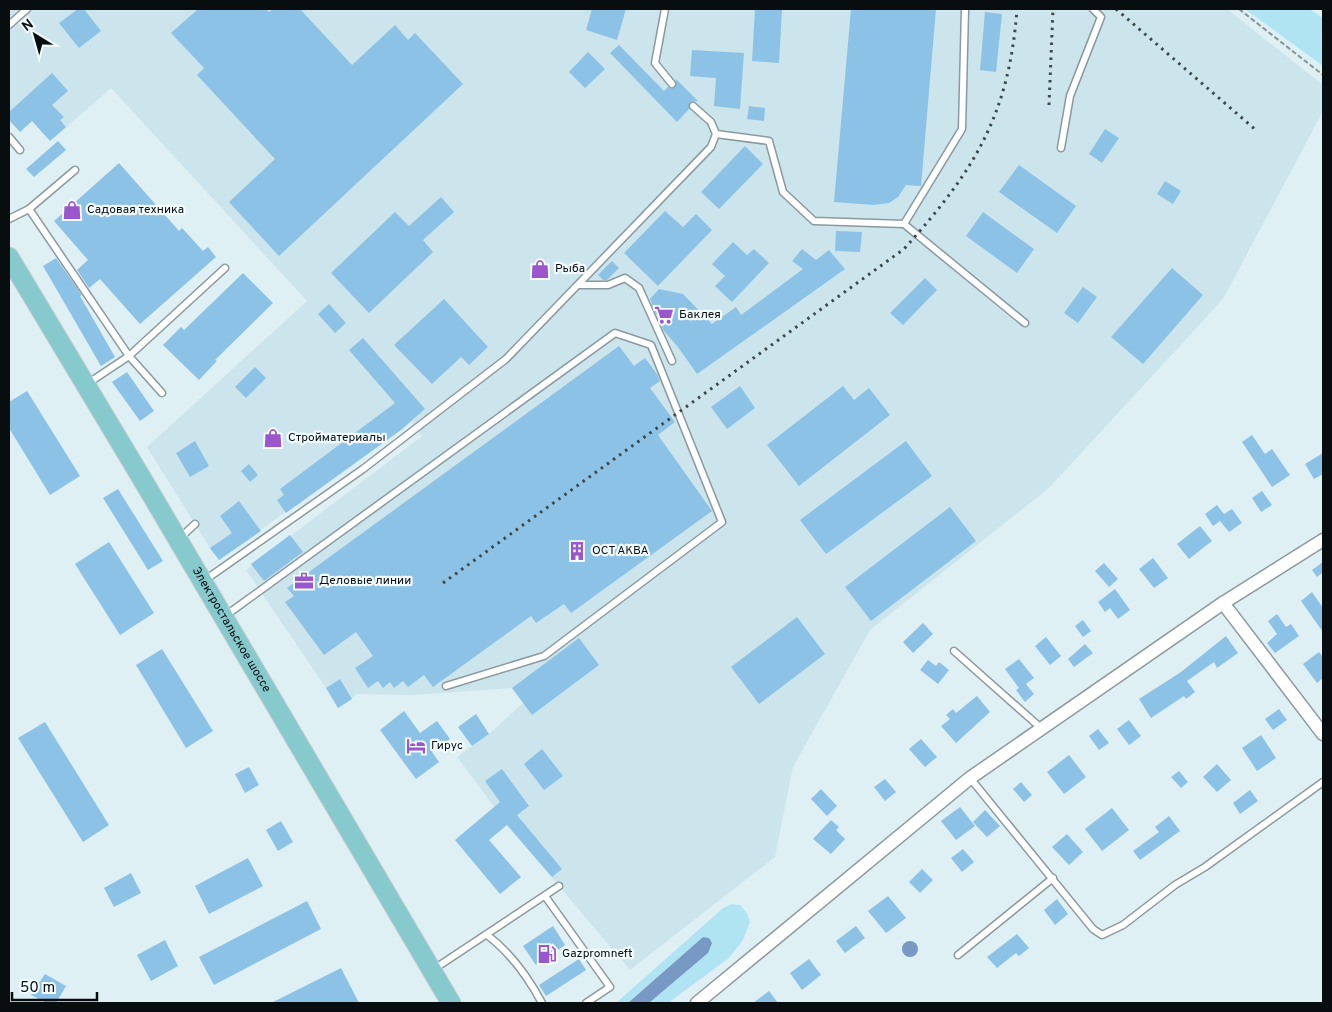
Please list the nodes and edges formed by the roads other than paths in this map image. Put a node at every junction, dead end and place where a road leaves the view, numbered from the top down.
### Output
1 (27, 9) edge
2 (665, 9) edge
3 (965, 9) edge
4 (1093, 9) edge
5 (9, 25) edge
6 (672, 84) dead end
7 (693, 106) dead end
8 (716, 134) junction
9 (9, 137) edge
10 (1061, 148) dead end
11 (20, 150) dead end
12 (75, 170) dead end
13 (29, 209) junction
14 (9, 219) edge
15 (904, 224) junction
16 (9, 257) edge
17 (225, 268) dead end
18 (578, 285) junction
19 (1025, 323) dead end
20 (129, 356) junction
21 (672, 361) dead end
22 (86, 385) junction
23 (162, 393) dead end
24 (195, 524) dead end
25 (178, 540) junction
26 (1323, 540) edge
27 (202, 582) junction
28 (1224, 603) junction
29 (222, 618) junction
30 (954, 651) dead end
31 (446, 686) dead end
32 (1041, 728) junction
33 (1323, 734) edge
34 (970, 778) junction
35 (1323, 782) edge
36 (1053, 878) junction
37 (559, 886) dead end
38 (545, 896) junction
39 (487, 935) junction
40 (958, 955) dead end
41 (433, 970) junction
42 (451, 1003) edge
43 (542, 1003) edge
44 (586, 1003) edge
45 (697, 1003) edge

1 - 5 lane
2 - 6 lane
3 - 15 lane
4 - 10 lane
7 - 8 lane
8 - 15 lane
8 - 18 lane
9 - 11 lane
12 - 13 lane
13 - 14 lane
13 - 20 lane
15 - 19 lane
16 - 22 main road, Электростальское шоссе
17 - 20 lane
18 - 21 lane
18 - 27 lane
20 - 22 lane
20 - 23 lane
22 - 25 main road, Электростальское шоссе
24 - 25 lane
25 - 27 main road, Электростальское шоссе
26 - 28 street
27 - 29 main road, Электростальское шоссе
28 - 32 street
28 - 33 street
29 - 31 lane
29 - 41 main road, Электростальское шоссе
30 - 32 lane
32 - 34 street
34 - 36 lane
34 - 45 street
35 - 36 lane
36 - 40 lane
37 - 38 lane
38 - 39 lane
38 - 44 lane
39 - 41 lane
39 - 43 lane
41 - 42 main road, Электростальское шоссе

